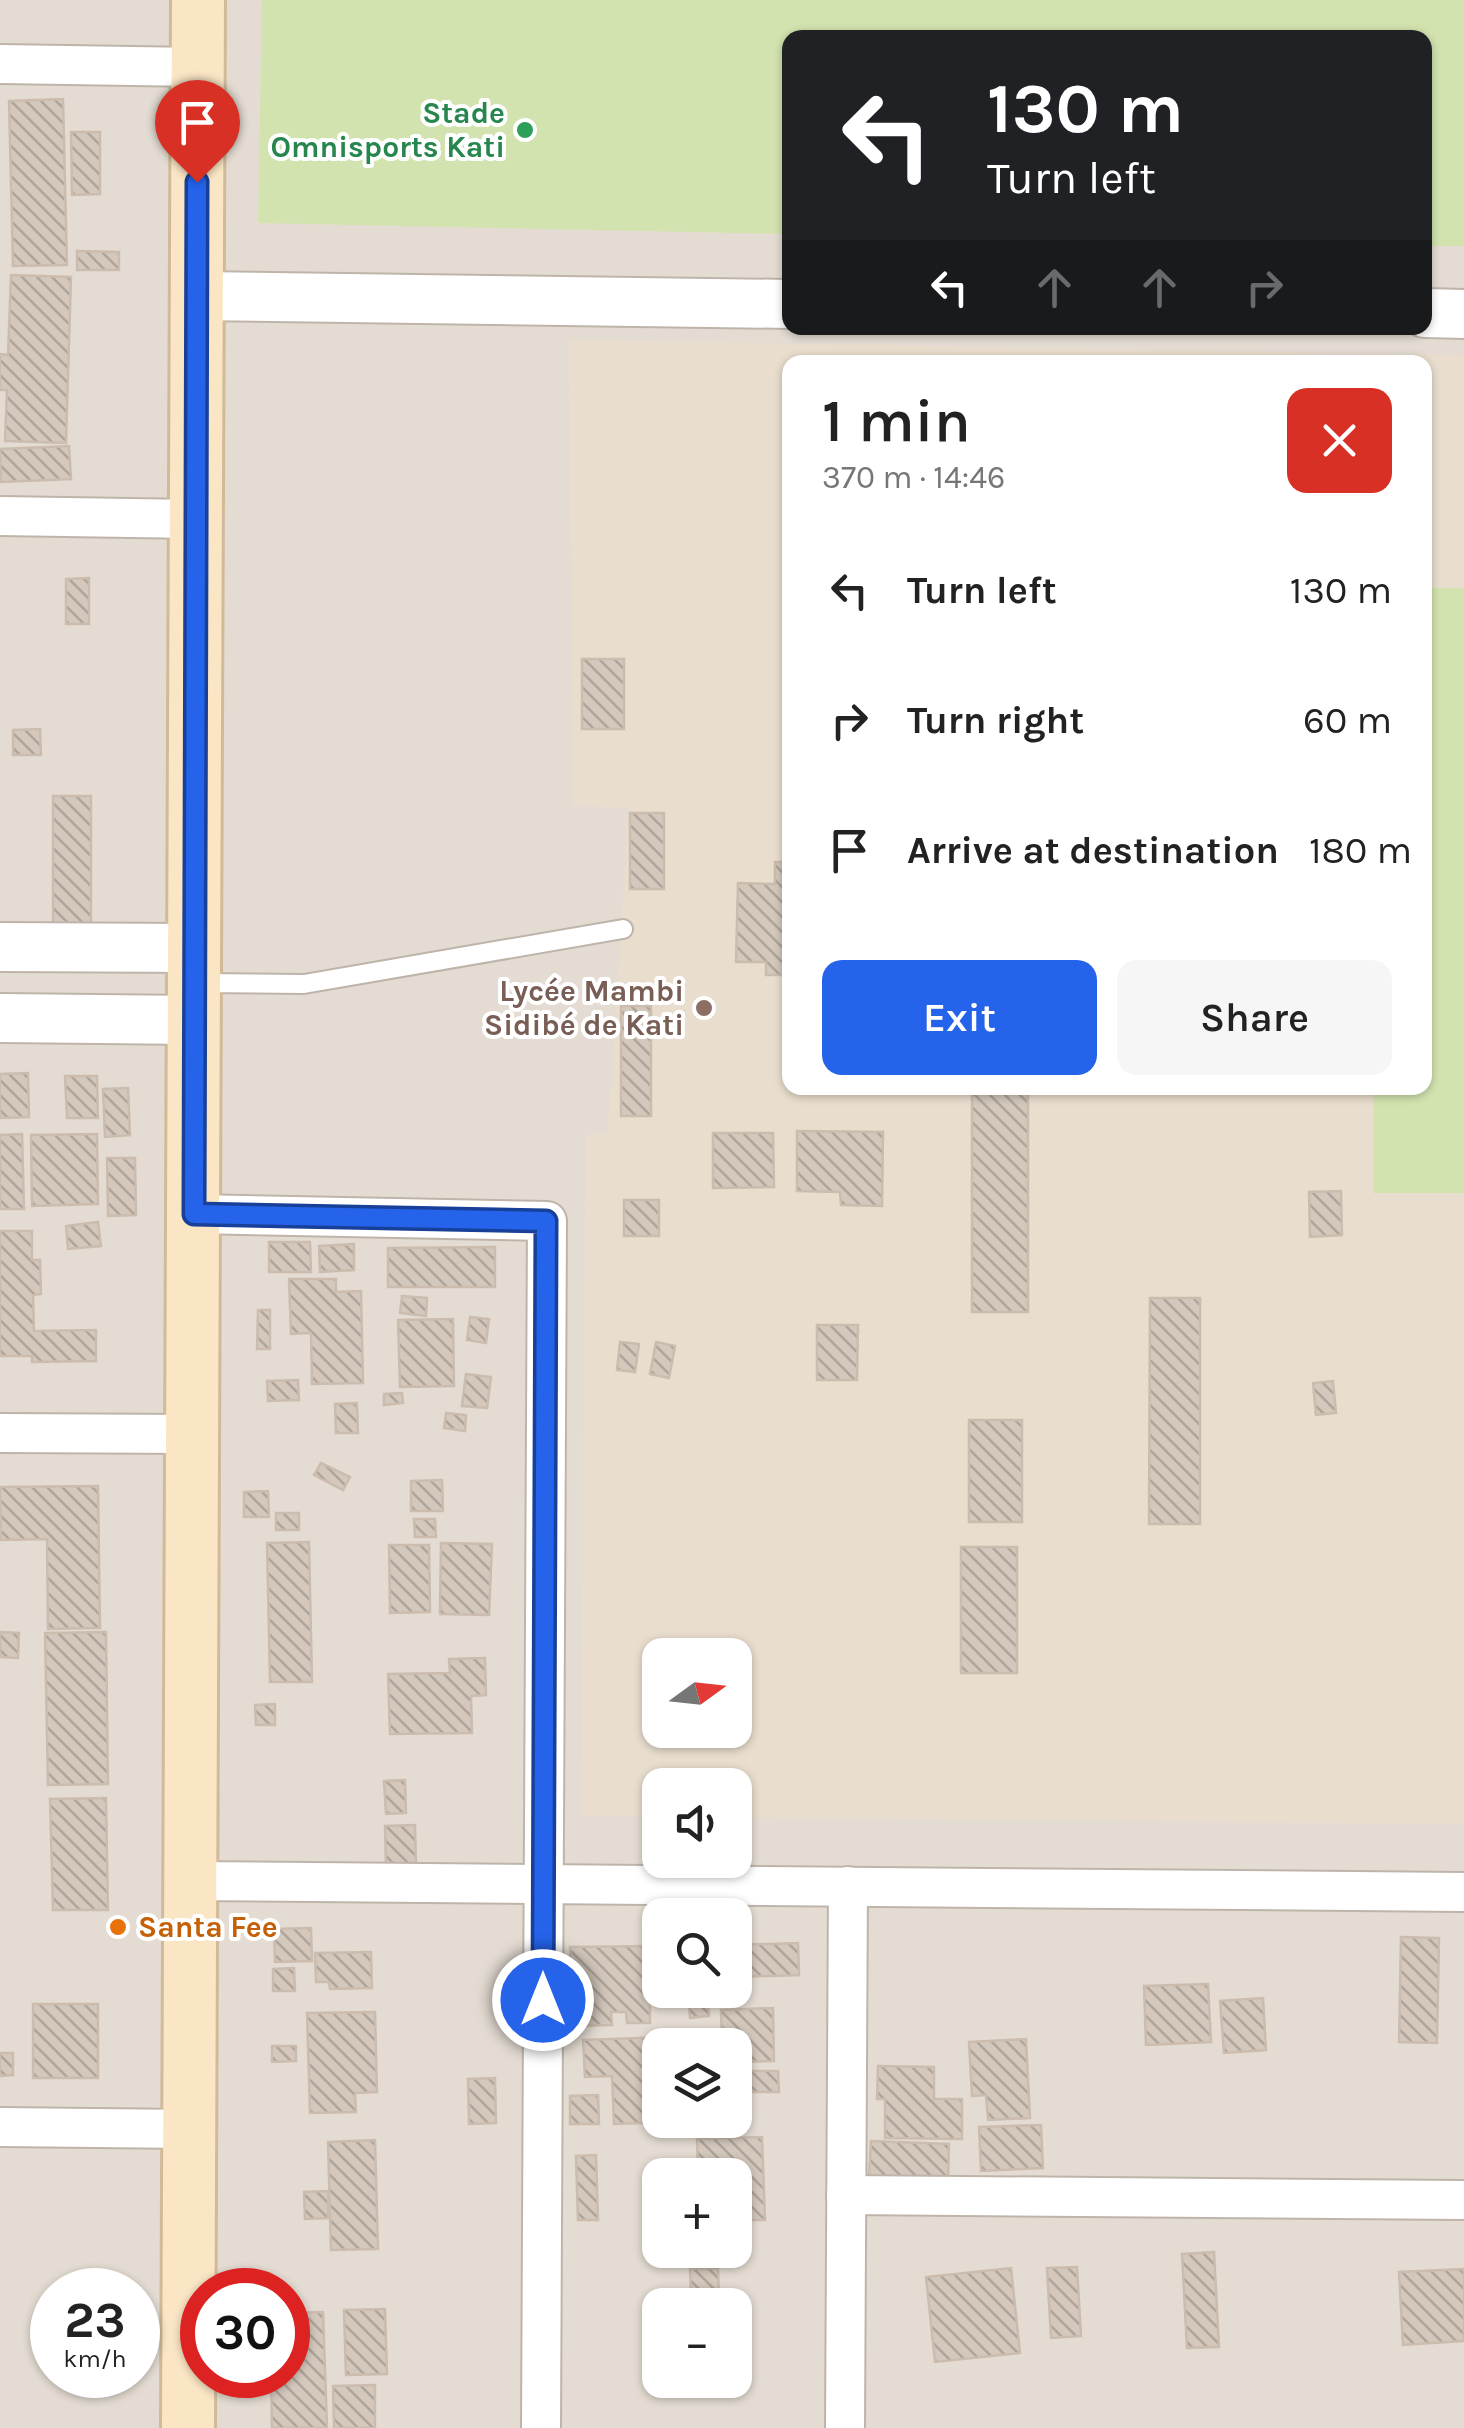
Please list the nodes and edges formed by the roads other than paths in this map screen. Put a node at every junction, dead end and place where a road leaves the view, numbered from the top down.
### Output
1 (198, 0) edge
2 (0, 64) edge
3 (198, 67) junction
4 (197, 296) junction
5 (782, 304) edge
6 (1432, 314) edge
7 (1464, 314) edge
8 (0, 516) edge
9 (195, 519) junction
10 (623, 929) dead end
11 (0, 946) edge
12 (195, 984) junction
13 (0, 1018) edge
14 (194, 1214) junction
15 (0, 1433) edge
16 (193, 1434) junction
17 (191, 1881) junction
18 (543, 1884) junction
19 (848, 1886) junction
20 (1464, 1892) edge
21 (0, 2127) edge
22 (190, 2129) junction
23 (846, 2195) junction
24 (1464, 2200) edge
25 (188, 2428) edge
26 (541, 2428) edge
27 (845, 2428) edge

1 - 3 main road
2 - 3 street
3 - 4 main road
4 - 5 street
4 - 9 main road
6 - 7 street
8 - 9 street
9 - 12 main road
10 - 12 lane
11 - 12 street
12 - 13 street
12 - 14 main road
14 - 16 main road
14 - 18 street
15 - 16 street
16 - 17 main road
17 - 18 street
17 - 22 main road
18 - 19 street
18 - 26 street
19 - 20 street
19 - 23 street
21 - 22 street
22 - 25 main road
23 - 24 street
23 - 27 street

